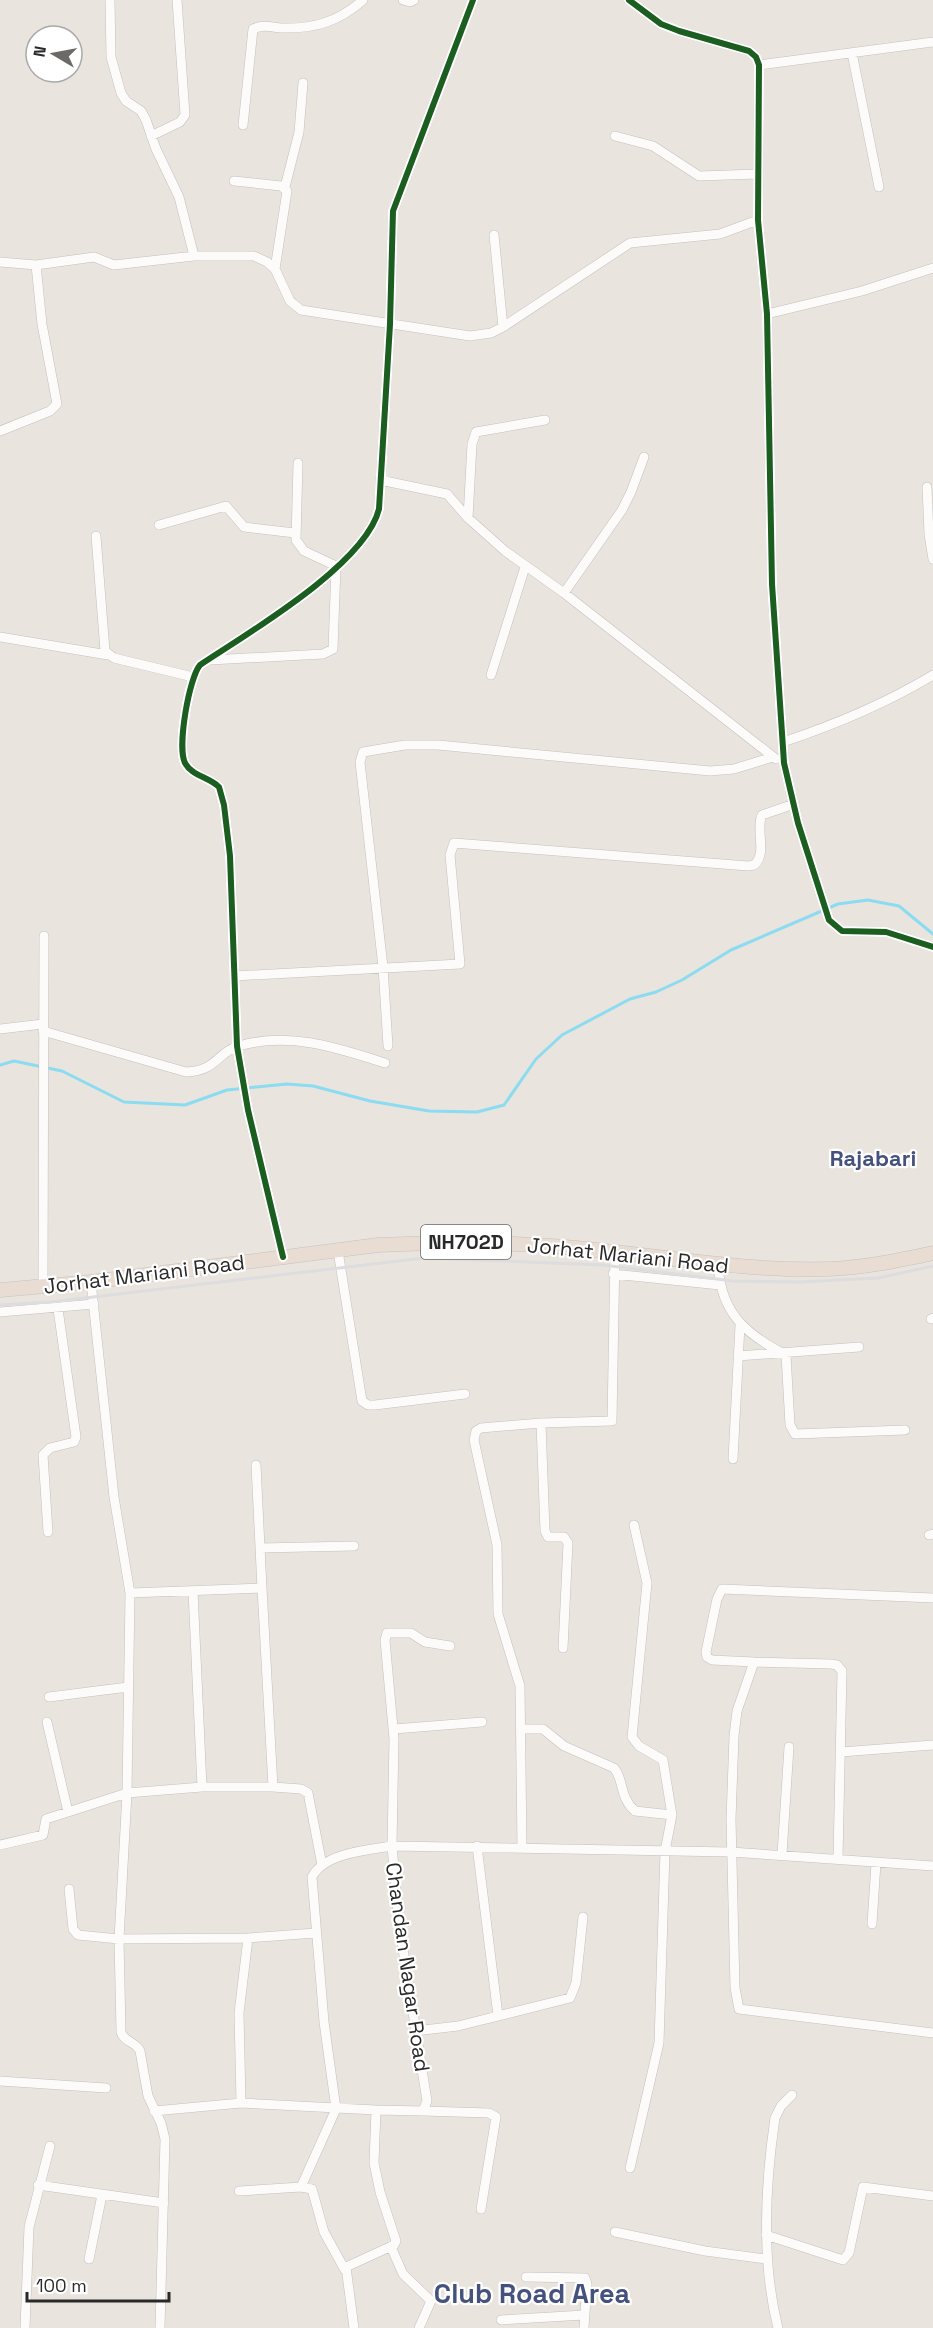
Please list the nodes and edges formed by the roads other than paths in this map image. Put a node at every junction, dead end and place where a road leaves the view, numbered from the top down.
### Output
1 (110, 0) edge
2 (177, 0) edge
3 (363, 0) edge
4 (403, 0) edge
5 (414, 0) edge
6 (629, 0) edge
7 (471, 1) edge
8 (933, 42) edge
9 (852, 53) junction
10 (759, 65) junction
11 (303, 83) dead end
12 (243, 125) dead end
13 (151, 136) junction
14 (615, 136) dead end
15 (758, 174) junction
16 (234, 181) dead end
17 (285, 187) junction
18 (879, 187) dead end
19 (758, 220) junction
20 (494, 235) dead end
21 (194, 256) junction
22 (0, 262) edge
23 (36, 265) junction
24 (933, 268) edge
25 (275, 269) junction
26 (767, 315) junction
27 (390, 324) junction
28 (503, 327) junction
29 (545, 420) dead end
30 (0, 431) edge
31 (644, 457) dead end
32 (298, 463) dead end
33 (380, 480) junction
34 (927, 487) dead end
35 (468, 519) junction
36 (159, 525) dead end
37 (295, 532) junction
38 (96, 536) dead end
39 (933, 559) edge
40 (336, 566) junction
41 (525, 567) junction
42 (564, 593) junction
43 (0, 637) edge
44 (108, 655) junction
45 (207, 660) junction
46 (491, 675) dead end
47 (933, 675) edge
48 (193, 677) junction
49 (783, 742) junction
50 (773, 757) junction
51 (784, 763) junction
52 (794, 804) junction
53 (44, 936) dead end
54 (933, 947) edge
55 (383, 967) junction
56 (234, 976) junction
57 (43, 1028) junction
58 (0, 1029) edge
59 (237, 1046) junction
60 (388, 1046) dead end
61 (385, 1063) dead end
62 (338, 1251) junction
63 (615, 1252) junction
64 (933, 1252) edge
65 (283, 1257) junction
66 (718, 1263) junction
67 (613, 1274) junction
68 (91, 1282) junction
69 (720, 1285) junction
70 (43, 1287) junction
71 (0, 1290) edge
72 (94, 1304) junction
73 (58, 1309) junction
74 (0, 1312) edge
75 (740, 1325) junction
76 (859, 1347) dead end
77 (786, 1354) junction
78 (738, 1356) junction
79 (465, 1394) dead end
80 (541, 1423) junction
81 (905, 1430) dead end
82 (733, 1459) dead end
83 (256, 1465) dead end
84 (634, 1525) dead end
85 (48, 1532) dead end
86 (354, 1546) dead end
87 (260, 1548) junction
88 (262, 1588) junction
89 (193, 1591) junction
90 (130, 1593) junction
91 (933, 1598) edge
92 (450, 1646) dead end
93 (563, 1648) dead end
94 (754, 1662) junction
95 (128, 1687) junction
96 (49, 1697) dead end
97 (47, 1722) dead end
98 (482, 1722) dead end
99 (394, 1728) junction
100 (521, 1729) junction
101 (933, 1744) edge
102 (789, 1746) dead end
103 (841, 1752) junction
104 (202, 1787) junction
105 (273, 1787) junction
106 (127, 1792) junction
107 (68, 1812) junction
108 (672, 1815) junction
109 (0, 1845) edge
110 (392, 1846) junction
111 (477, 1846) junction
112 (522, 1848) junction
113 (665, 1851) junction
114 (732, 1852) junction
115 (782, 1854) junction
116 (838, 1858) junction
117 (876, 1863) junction
118 (322, 1865) junction
119 (933, 1866) edge
120 (69, 1889) dead end
121 (583, 1917) dead end
122 (872, 1924) dead end
123 (316, 1934) junction
124 (248, 1938) junction
125 (119, 1939) junction
126 (498, 2016) junction
127 (415, 2031) junction
128 (933, 2032) edge
129 (0, 2081) edge
130 (106, 2088) dead end
131 (792, 2095) dead end
132 (241, 2103) junction
133 (336, 2109) junction
134 (376, 2110) junction
135 (154, 2111) junction
136 (423, 2111) junction
137 (50, 2146) dead end
138 (630, 2168) dead end
139 (38, 2185) junction
140 (301, 2187) junction
141 (239, 2191) dead end
142 (102, 2195) junction
143 (933, 2196) edge
144 (164, 2203) junction
145 (480, 2209) dead end
146 (615, 2232) dead end
147 (766, 2235) junction
148 (391, 2247) junction
149 (89, 2259) dead end
150 (766, 2259) junction
151 (345, 2270) junction
152 (526, 2277) dead end
153 (584, 2315) junction
154 (501, 2320) dead end
155 (533, 2323) edge
156 (25, 2328) edge
157 (160, 2328) edge
158 (354, 2328) edge
159 (419, 2328) edge
160 (584, 2328) edge
161 (778, 2328) edge

1 - 13 street
2 - 13 street
3 - 12 street
4 - 5 street
6 - 10 street
7 - 27 street
8 - 9 street
9 - 10 street
9 - 18 street
10 - 15 street
11 - 17 street
13 - 21 street
14 - 15 street
15 - 19 street
16 - 17 street
17 - 25 street
19 - 26 street
19 - 28 street
20 - 28 street
21 - 23 street
21 - 25 street
22 - 23 street
23 - 30 street
24 - 26 street
25 - 27 street
26 - 49 street
27 - 28 street
27 - 33 street
29 - 35 street
31 - 42 street
32 - 37 street
33 - 35 street
33 - 40 street
34 - 39 street
35 - 41 street
36 - 37 street
37 - 40 street
38 - 44 street
40 - 45 street
40 - 45 street
41 - 42 street
41 - 46 street
42 - 50 street
43 - 44 street
44 - 48 street
45 - 48 street
47 - 49 street
48 - 56 street
49 - 51 street
50 - 51 street
50 - 55 street
51 - 52 street
52 - 54 street
52 - 55 street
53 - 57 street
55 - 56 street
55 - 60 street
56 - 59 street
57 - 58 street
57 - 59 street
57 - 70 street
59 - 61 street
59 - 65 street
62 - 63 highway, Jorhat Mariani Road / NH702D
62 - 65 highway, Jorhat Mariani Road / NH702D
62 - 79 street
63 - 66 highway, Jorhat Mariani Road / NH702D
63 - 67 street
64 - 66 highway, Jorhat Mariani Road / NH702D
65 - 68 highway, Jorhat Mariani Road / NH702D
66 - 69 street
67 - 69 street
67 - 80 street
68 - 70 highway, Jorhat Mariani Road / NH702D
68 - 72 street
69 - 75 street
70 - 71 highway, Jorhat Mariani Road / NH702D
72 - 73 street
72 - 90 street
73 - 74 street
73 - 85 street
75 - 77 street
75 - 78 street
76 - 77 street
77 - 78 street
77 - 81 street
78 - 82 street
80 - 93 street
80 - 100 street
83 - 87 street
84 - 108 street
86 - 87 street
87 - 88 street
88 - 89 street
88 - 105 street
89 - 90 street
89 - 104 street
90 - 95 street
91 - 94 street
92 - 99 street
94 - 103 street
94 - 114 street
95 - 96 street
95 - 106 street
97 - 107 street
98 - 99 street
99 - 110 street
100 - 108 street
100 - 112 street
101 - 103 street
102 - 115 street
103 - 116 street
104 - 105 street
104 - 106 street
105 - 118 street
106 - 107 street
106 - 125 street
107 - 109 street
108 - 113 street
110 - 111 street, Chandan Nagar Road
110 - 118 street
110 - 127 street, Chandan Nagar Road
111 - 112 street, Chandan Nagar Road
111 - 126 street
112 - 113 street, Chandan Nagar Road
113 - 114 street, Chandan Nagar Road
113 - 138 street
114 - 115 street, Chandan Nagar Road
114 - 128 street
115 - 116 street, Chandan Nagar Road
116 - 117 street, Chandan Nagar Road
117 - 119 street, Chandan Nagar Road
117 - 122 street
118 - 123 street
120 - 125 street
121 - 126 street
123 - 124 street
123 - 133 street
124 - 125 street
124 - 132 street
125 - 135 street
126 - 127 street
127 - 136 street, Chandan Nagar Road
129 - 130 street
131 - 147 street
132 - 133 street
132 - 135 street
133 - 134 street
133 - 140 street
134 - 136 street
134 - 148 street
135 - 144 street
136 - 145 street
137 - 139 street
139 - 142 street
139 - 156 street
140 - 141 street
140 - 151 street
142 - 144 street
142 - 149 street
143 - 147 street
144 - 157 street
146 - 150 street
147 - 150 street
148 - 151 street
148 - 159 street
150 - 161 street
151 - 158 street
152 - 153 street
153 - 155 street
153 - 160 street
154 - 155 street

